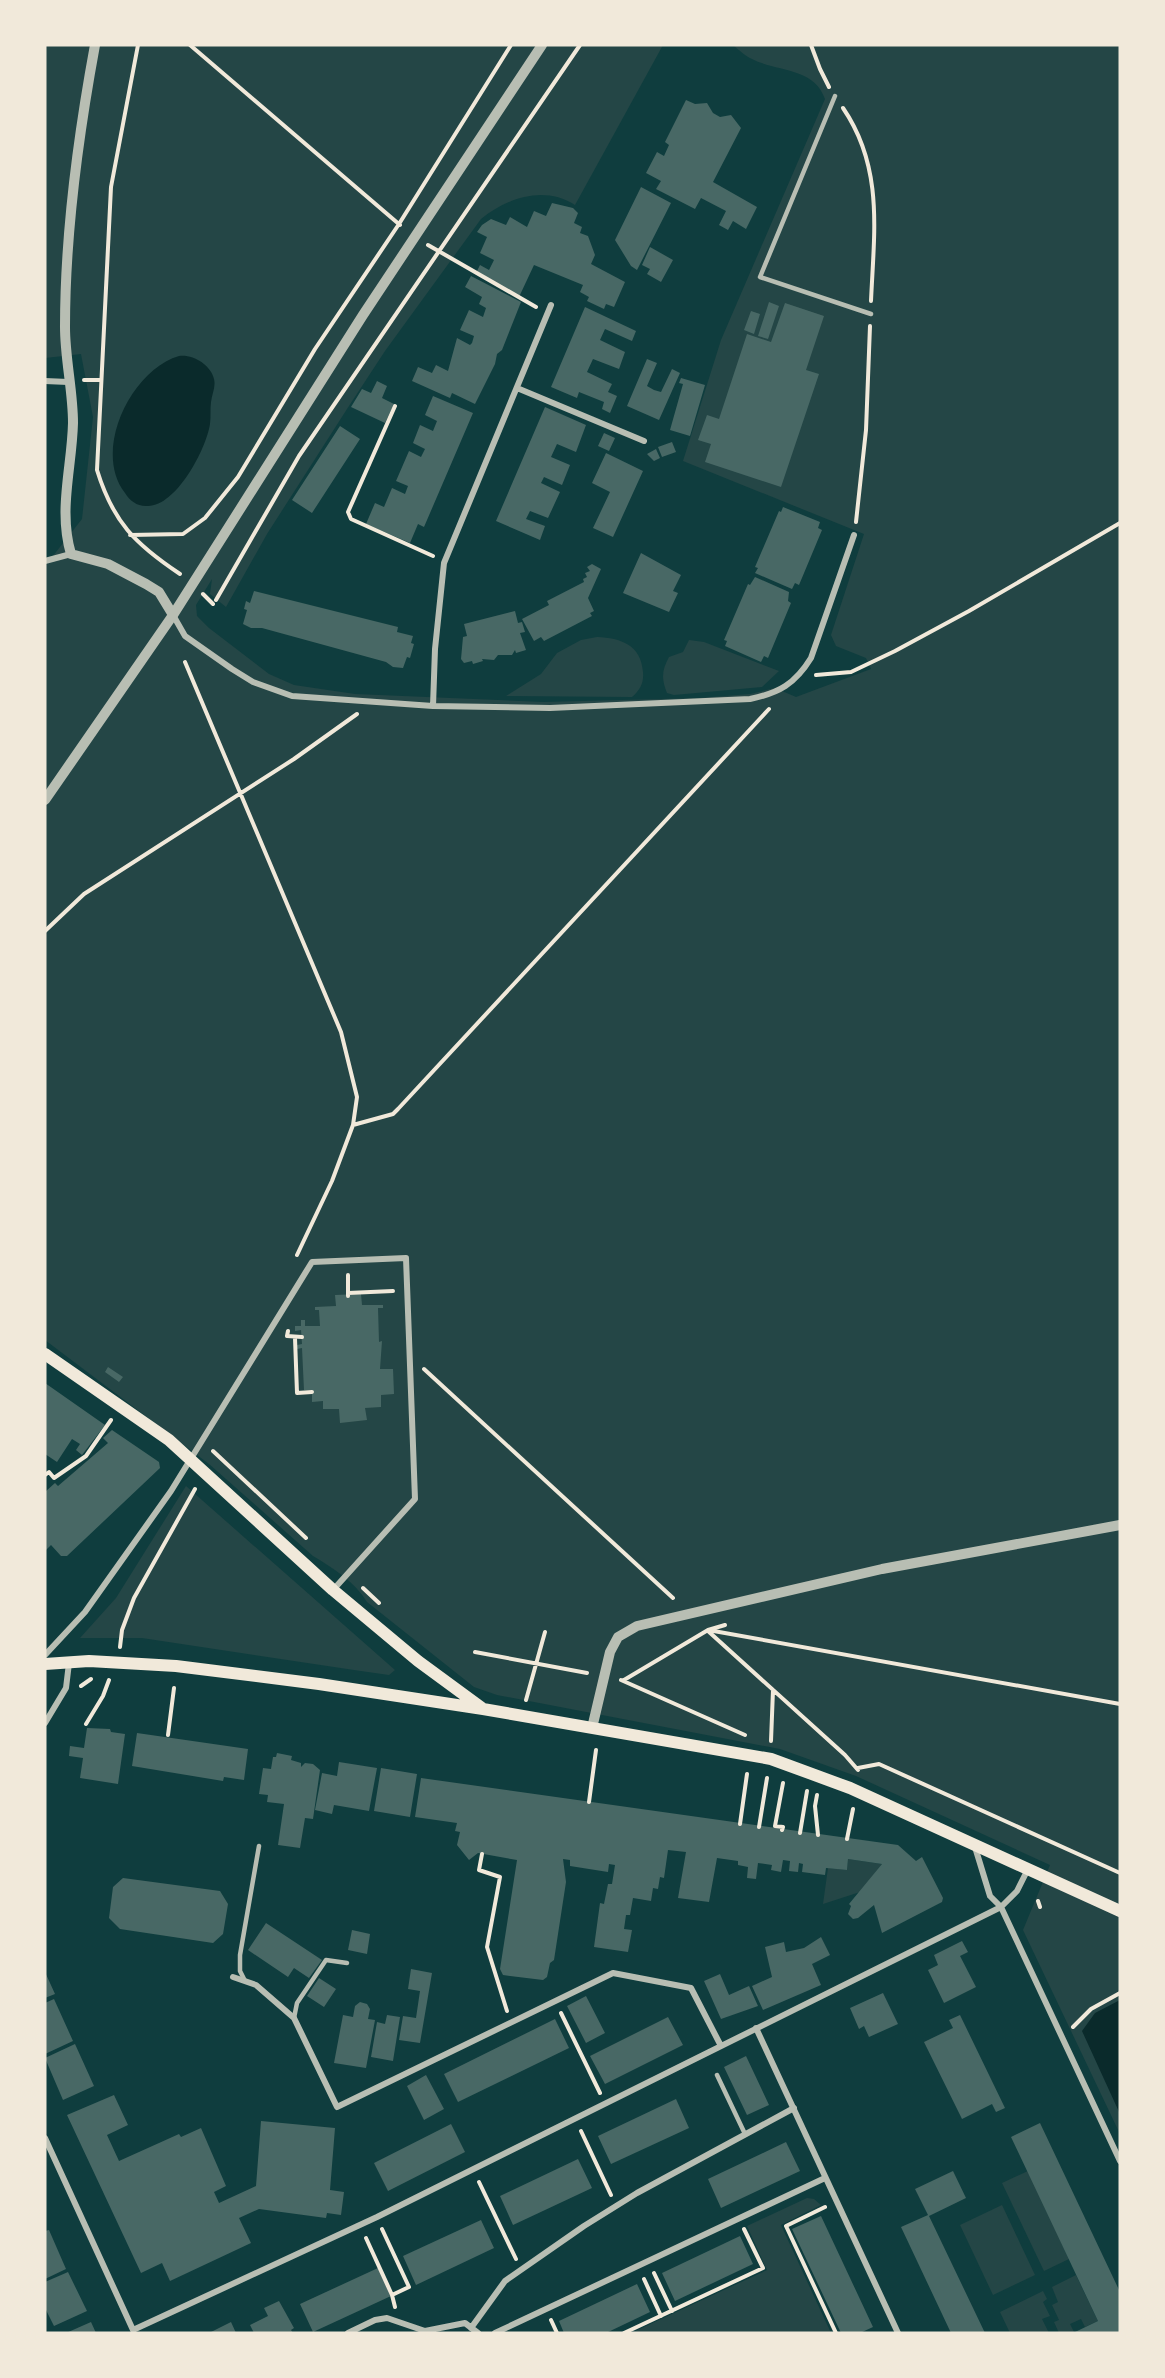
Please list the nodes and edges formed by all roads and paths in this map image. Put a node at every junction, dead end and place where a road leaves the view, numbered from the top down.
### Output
1 (95, 45) edge
2 (138, 45) edge
3 (190, 45) edge
4 (511, 45) edge
5 (542, 45) edge
6 (580, 45) edge
7 (811, 45) edge
8 (819, 69) dead end
9 (835, 96) dead end
10 (399, 224) junction
11 (407, 231) dead end
12 (452, 260) dead end
13 (551, 305) dead end
14 (548, 313) junction
15 (871, 314) dead end
16 (45, 381) edge
17 (68, 382) junction
18 (517, 388) junction
19 (396, 406) dead end
20 (644, 441) dead end
21 (1120, 523) edge
22 (130, 535) junction
23 (854, 535) dead end
24 (71, 554) junction
25 (446, 560) junction
26 (45, 561) edge
27 (180, 574) dead end
28 (203, 594) dead end
29 (173, 615) junction
30 (185, 662) dead end
31 (800, 676) junction
32 (776, 694) junction
33 (433, 706) junction
34 (362, 711) dead end
35 (242, 793) junction
36 (45, 800) edge
37 (45, 931) edge
38 (353, 1125) junction
39 (298, 1253) dead end
40 (339, 1274) dead end
41 (358, 1274) dead end
42 (348, 1277) dead end
43 (393, 1283) dead end
44 (394, 1291) junction
45 (394, 1302) dead end
46 (290, 1322) dead end
47 (302, 1337) dead end
48 (295, 1338) junction
49 (45, 1354) edge
50 (421, 1366) dead end
51 (312, 1392) dead end
52 (112, 1420) dead end
53 (210, 1449) dead end
54 (189, 1460) junction
55 (45, 1475) edge
56 (188, 1483) dead end
57 (195, 1489) junction
58 (203, 1497) dead end
59 (1120, 1525) edge
60 (313, 1545) dead end
61 (333, 1590) junction
62 (673, 1598) dead end
63 (708, 1630) junction
64 (545, 1632) dead end
65 (111, 1644) dead end
66 (121, 1644) junction
67 (132, 1645) dead end
68 (475, 1652) dead end
69 (45, 1654) edge
70 (69, 1662) junction
71 (45, 1664) edge
72 (536, 1664) junction
73 (587, 1673) dead end
74 (108, 1685) dead end
75 (174, 1688) dead end
76 (773, 1690) junction
77 (526, 1697) dead end
78 (1120, 1704) edge
79 (483, 1709) junction
80 (45, 1723) edge
81 (86, 1724) dead end
82 (592, 1728) junction
83 (168, 1735) dead end
84 (752, 1738) dead end
85 (771, 1742) dead end
86 (596, 1750) dead end
87 (858, 1768) junction
88 (747, 1774) dead end
89 (855, 1776) dead end
90 (767, 1778) dead end
91 (783, 1783) dead end
92 (807, 1791) dead end
93 (818, 1795) dead end
94 (589, 1802) dead end
95 (853, 1809) dead end
96 (740, 1824) dead end
97 (759, 1827) dead end
98 (782, 1830) dead end
99 (800, 1833) dead end
100 (818, 1835) dead end
101 (847, 1839) dead end
102 (259, 1846) dead end
103 (975, 1847) junction
104 (482, 1854) dead end
105 (1027, 1871) junction
106 (1120, 1873) edge
107 (1038, 1901) dead end
108 (1001, 1907) junction
109 (1040, 1907) dead end
110 (1120, 1911) edge
111 (347, 1963) dead end
112 (233, 1977) dead end
113 (245, 1981) junction
114 (1120, 1993) edge
115 (555, 2002) junction
116 (294, 2018) junction
117 (511, 2023) junction
118 (1073, 2026) dead end
119 (756, 2028) junction
120 (721, 2046) junction
121 (717, 2075) dead end
122 (605, 2103) junction
123 (794, 2108) junction
124 (575, 2119) junction
125 (745, 2134) junction
126 (45, 2138) edge
127 (1120, 2161) edge
128 (473, 2170) junction
129 (825, 2178) junction
130 (837, 2202) junction
131 (617, 2206) junction
132 (377, 2217) junction
133 (739, 2218) junction
134 (360, 2226) junction
135 (648, 2260) junction
136 (637, 2265) junction
137 (522, 2270) junction
138 (392, 2295) junction
139 (672, 2311) junction
140 (661, 2316) junction
141 (399, 2321) junction
142 (471, 2328) junction
143 (348, 2333) edge
144 (478, 2333) edge
145 (495, 2333) edge
146 (624, 2333) edge
147 (836, 2333) edge
148 (898, 2333) edge

1 - 17 street
2 - 22 path
3 - 10 path
4 - 10 path
5 - 29 street
6 - 28 path
7 - 8 path
9 - 15 lane
10 - 11 path
10 - 22 path
12 - 14 path
13 - 14 street
14 - 18 street
16 - 17 street
17 - 24 street
18 - 20 street
18 - 25 street
19 - 25 path
21 - 31 path
22 - 27 path
23 - 31 street
24 - 26 street
24 - 29 street
25 - 33 street
29 - 33 street
29 - 36 street
30 - 35 path
31 - 32 street
32 - 33 street
32 - 38 path
34 - 35 path
35 - 37 path
35 - 38 path
38 - 39 path
40 - 41 path
42 - 44 path
43 - 44 path
44 - 45 path
46 - 48 path
47 - 48 path
48 - 51 path
49 - 54 main road
50 - 62 path
52 - 55 path
53 - 60 path
54 - 61 main road
54 - 61 street
54 - 69 street
56 - 57 path
57 - 58 path
57 - 66 path
59 - 82 street
61 - 79 main road
63 - 76 path
63 - 78 path
63 - 84 path
64 - 72 path
65 - 66 path
66 - 67 path
68 - 72 path
70 - 71 main road
70 - 79 main road
70 - 80 street
72 - 73 path
72 - 77 path
74 - 81 path
75 - 83 path
76 - 85 path
76 - 87 path
79 - 82 main road
82 - 103 main road
86 - 94 path
87 - 89 path
87 - 106 path
88 - 96 path
90 - 97 path
91 - 98 path
92 - 99 path
93 - 100 path
95 - 101 path
102 - 113 lane
103 - 105 main road
103 - 108 street
104 - 117 path
105 - 108 street
105 - 110 main road
107 - 109 path
108 - 119 street
108 - 127 street
111 - 116 lane
112 - 113 street
113 - 116 street
114 - 118 path
115 - 117 street
115 - 120 street
115 - 122 path
116 - 117 street
119 - 120 street
119 - 123 street
120 - 122 street
121 - 125 lane
122 - 124 street
123 - 125 street
123 - 129 street
124 - 128 street
124 - 131 path
125 - 131 street
126 - 134 street
128 - 132 street
128 - 137 path
129 - 130 street
129 - 133 street
130 - 147 path
130 - 148 street
131 - 137 street
132 - 134 street
132 - 138 path
133 - 135 street
133 - 139 path
134 - 138 path
135 - 136 street
135 - 139 path
136 - 140 path
136 - 145 street
137 - 142 street
138 - 141 path
139 - 140 path
140 - 146 path
141 - 142 street
141 - 143 street
142 - 144 street

